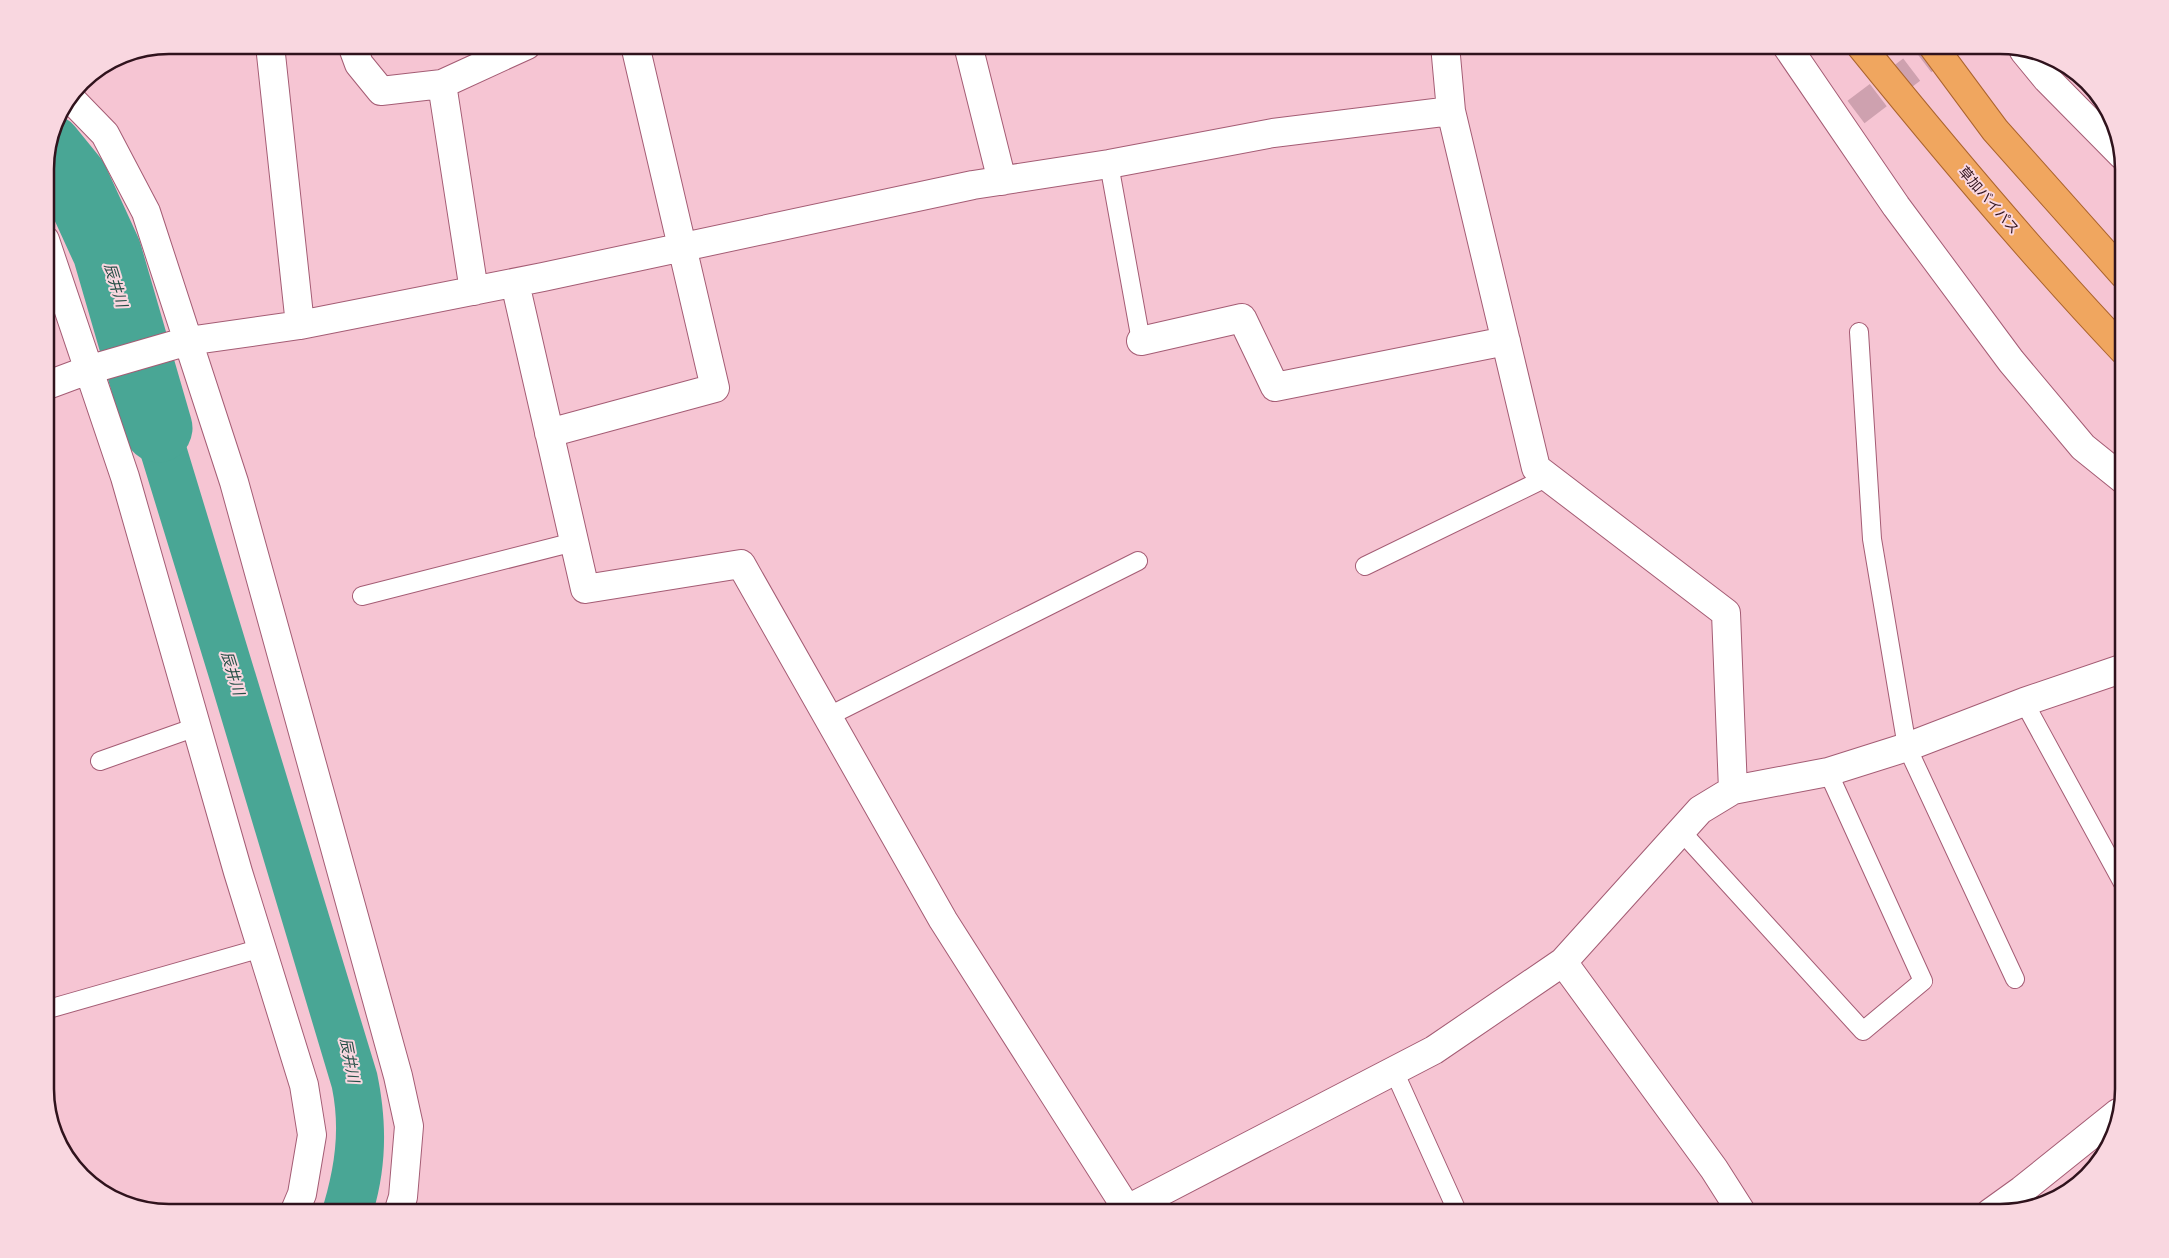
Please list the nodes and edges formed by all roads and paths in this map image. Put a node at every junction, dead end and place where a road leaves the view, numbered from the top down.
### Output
1 (271, 54) edge
2 (355, 54) edge
3 (507, 54) edge
4 (637, 54) edge
5 (970, 54) edge
6 (1446, 54) edge
7 (1794, 54) edge
8 (1867, 54) edge
9 (1939, 54) edge
10 (2030, 58) edge
11 (442, 84) junction
12 (75, 103) edge
13 (1451, 111) junction
14 (2113, 146) edge
15 (1109, 164) junction
16 (1002, 181) junction
17 (683, 247) junction
18 (54, 264) edge
19 (2115, 266) edge
20 (515, 283) junction
21 (474, 291) junction
22 (300, 326) junction
23 (1859, 332) dead end
24 (1141, 341) joint
25 (1506, 341) junction
26 (2115, 341) edge
27 (180, 343) junction
28 (94, 368) junction
29 (54, 383) edge
30 (549, 433) junction
31 (2115, 473) edge
32 (1548, 477) junction
33 (574, 542) junction
34 (1138, 561) dead end
35 (1365, 566) dead end
36 (362, 596) dead end
37 (2115, 671) edge
38 (2024, 702) junction
39 (827, 717) junction
40 (196, 727) junction
41 (1907, 747) junction
42 (100, 761) dead end
43 (1828, 772) junction
44 (1733, 790) junction
45 (1680, 830) junction
46 (2115, 869) edge
47 (262, 948) junction
48 (1563, 962) junction
49 (2015, 979) dead end
50 (54, 1007) edge
51 (1394, 1071) junction
52 (2108, 1127) edge
53 (298, 1204) edge
54 (401, 1204) edge
55 (1119, 1204) edge
56 (1137, 1204) edge
57 (1456, 1204) edge
58 (1736, 1204) edge
59 (2003, 1204) edge

1 - 22 street
2 - 11 street
3 - 11 street
4 - 17 street
5 - 16 street
6 - 13 street
7 - 31 street
8 - 26 highway, 草加バイパス
9 - 19 highway
10 - 14 street
11 - 21 street
12 - 27 street
13 - 15 street
13 - 25 street
15 - 16 street
15 - 24 lane
16 - 17 street
17 - 20 street
17 - 30 street
18 - 28 street
20 - 21 street
20 - 30 street
21 - 22 street
22 - 27 street
23 - 41 lane
24 - 25 street
25 - 32 street
27 - 28 street
27 - 54 street
28 - 29 street
28 - 40 street
30 - 33 street
32 - 35 lane
32 - 44 street
33 - 36 lane
33 - 39 street
34 - 39 lane
37 - 38 street
38 - 41 street
38 - 46 lane
39 - 55 street
40 - 42 lane
40 - 47 street
41 - 43 street
41 - 49 lane
43 - 44 street
43 - 45 lane
44 - 45 street
45 - 48 street
47 - 50 lane
47 - 53 street
48 - 51 street
48 - 58 street
51 - 56 street
51 - 57 lane
52 - 59 street

